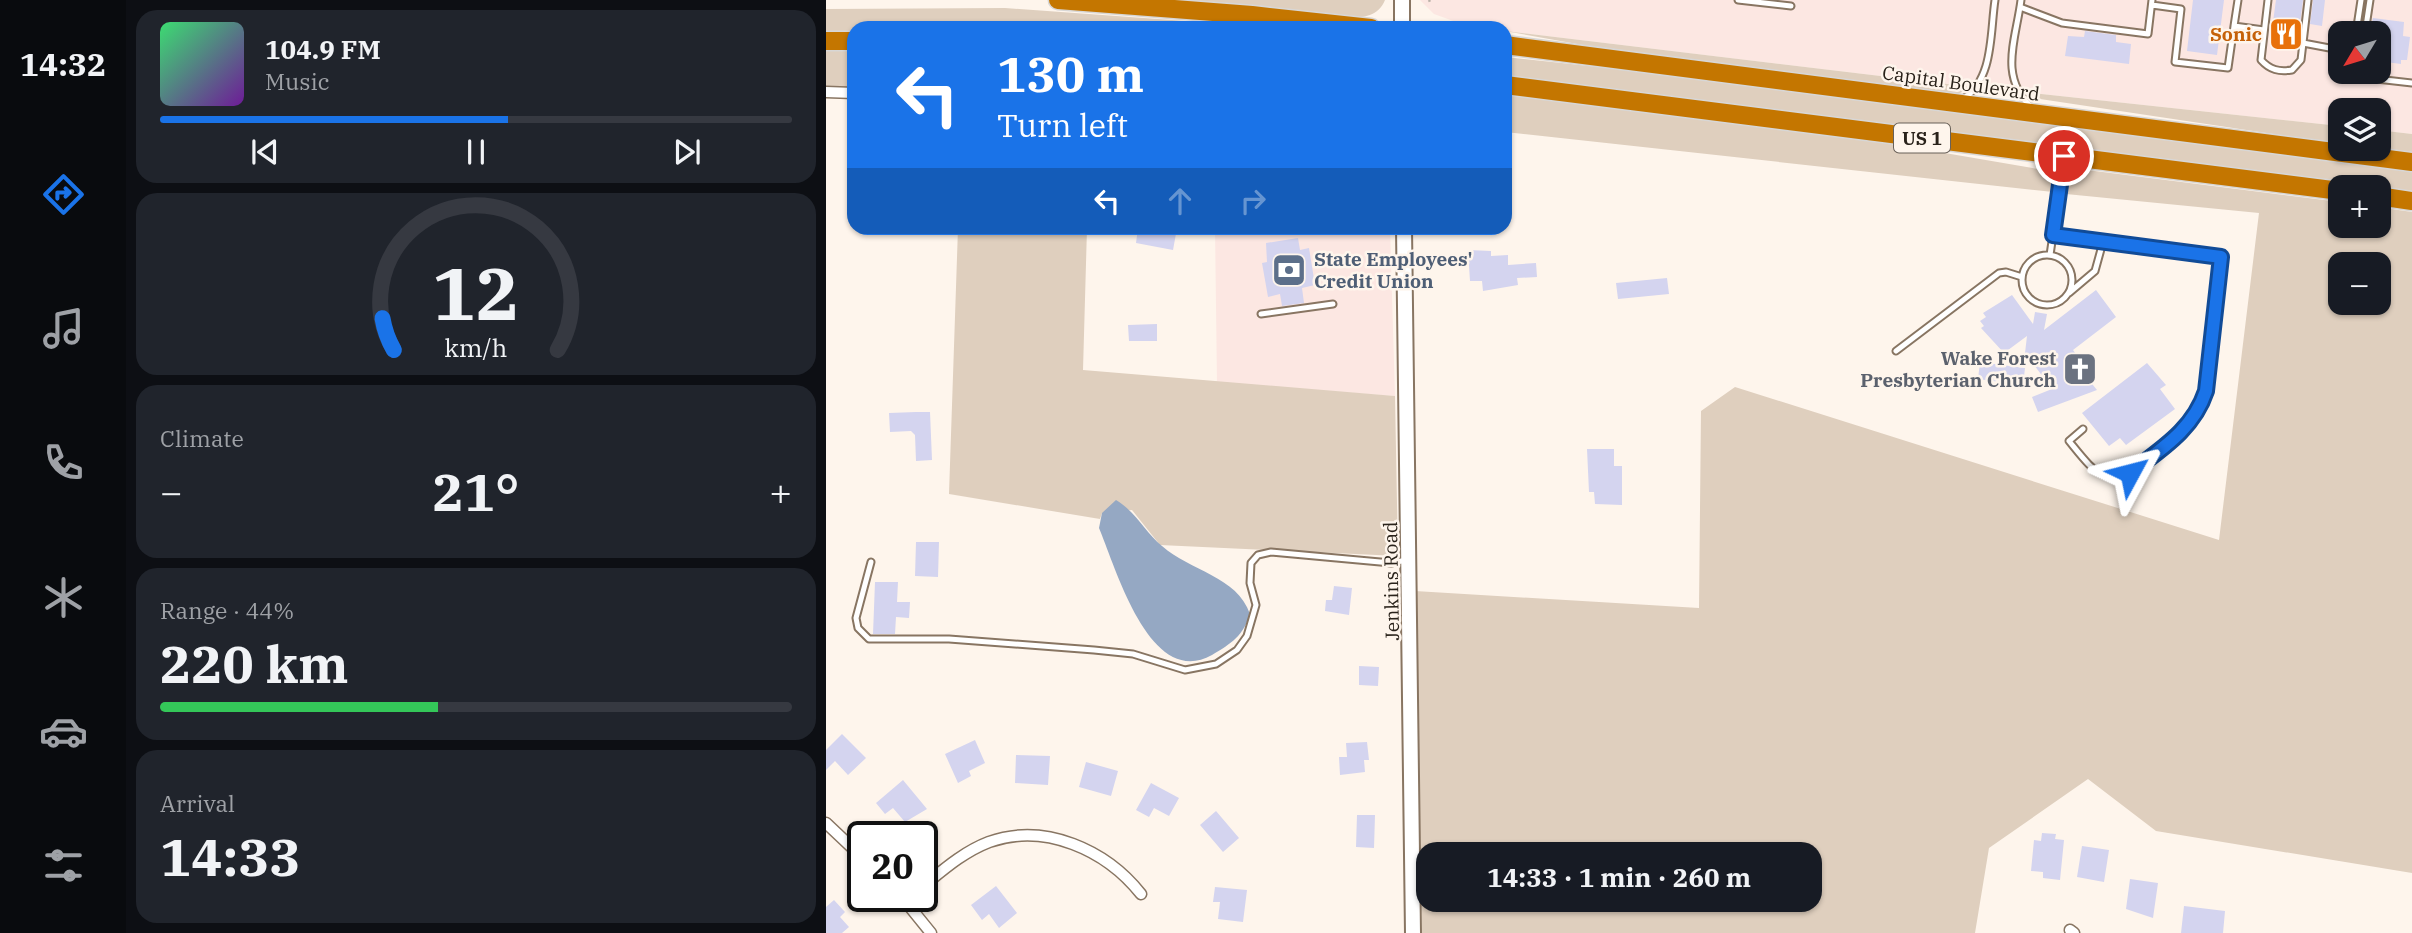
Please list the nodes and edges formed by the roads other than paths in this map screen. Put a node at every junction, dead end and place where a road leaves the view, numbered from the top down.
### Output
1 (1058, 0) edge
2 (1402, 0) edge
3 (1738, 0) edge
4 (1995, 0) edge
5 (2021, 0) edge
6 (2183, 0) edge
7 (2238, 0) edge
8 (2268, 0) edge
9 (2308, 0) edge
10 (2361, 0) edge
11 (2370, 0) edge
12 (1748, 1) edge
13 (2152, 3) edge
14 (1791, 6) dead end
15 (2020, 8) junction
16 (2181, 9) junction
17 (1307, 21) edge
18 (1402, 21) edge
19 (2358, 21) edge
20 (2367, 21) edge
21 (2234, 26) junction
22 (2264, 30) junction
23 (826, 41) edge
24 (847, 41) edge
25 (2303, 43) junction
26 (1512, 46) edge
27 (2328, 48) edge
28 (2391, 79) edge
29 (2412, 83) edge
30 (1512, 86) edge
31 (826, 92) edge
32 (847, 93) edge
33 (1955, 104) junction
34 (2039, 115) junction
35 (2064, 156) junction
36 (2412, 162) edge
37 (2328, 189) edge
38 (2391, 198) edge
39 (2412, 201) edge
40 (1404, 235) edge
41 (2053, 235) junction
42 (2103, 242) junction
43 (2050, 255) junction
44 (2022, 277) junction
45 (2067, 295) junction
46 (1333, 304) dead end
47 (1261, 314) dead end
48 (1896, 351) dead end
49 (2083, 429) dead end
50 (1410, 560) junction
51 (871, 562) dead end
52 (826, 823) edge
53 (847, 843) edge
54 (938, 874) edge
55 (1141, 894) dead end
56 (916, 912) edge
57 (931, 933) edge
58 (1413, 933) edge

1 - 17 highway
2 - 18 street
3 - 12 lane
4 - 33 lane
5 - 15 lane
6 - 16 lane
7 - 21 lane
8 - 22 lane
9 - 25 lane
10 - 19 lane
11 - 20 lane
12 - 14 lane
13 - 15 lane
13 - 16 lane
15 - 34 lane
16 - 21 lane
21 - 22 lane
22 - 25 lane
23 - 24 highway
25 - 27 lane
26 - 33 highway, Capital Boulevard / US 1
28 - 29 lane
30 - 35 highway, US 1
31 - 32 street
33 - 34 highway, Capital Boulevard / US 1
34 - 36 highway, Capital Boulevard / US 1
35 - 37 highway, US 1
35 - 41 lane
38 - 39 highway
40 - 50 street, Jenkins Road
41 - 42 lane
41 - 43 lane
42 - 45 lane
42 - 49 lane
43 - 44 lane
43 - 45 lane
44 - 45 lane
44 - 48 lane
46 - 47 lane
50 - 51 lane
50 - 58 street, Jenkins Road
52 - 53 street
54 - 55 street
56 - 57 street

